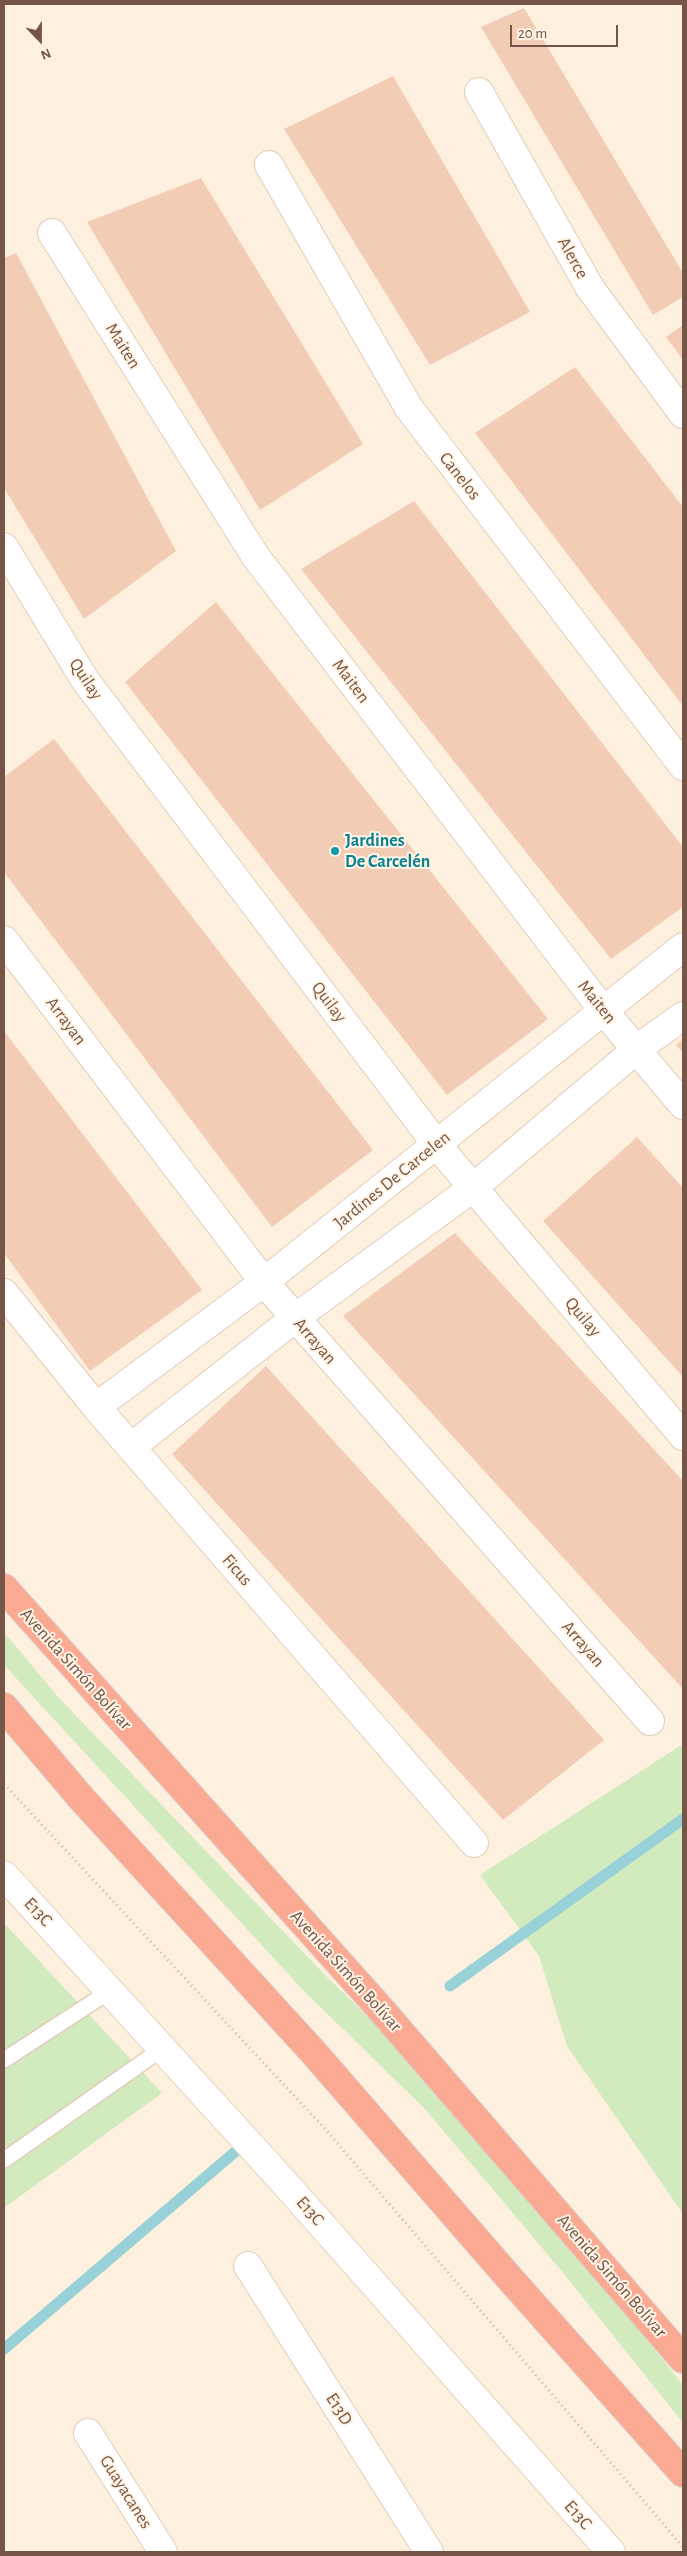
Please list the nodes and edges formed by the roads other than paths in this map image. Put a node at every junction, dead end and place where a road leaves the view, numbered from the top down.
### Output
1 (478, 92) dead end
2 (269, 165) dead end
3 (52, 232) dead end
4 (683, 414) edge
5 (4, 547) edge
6 (683, 766) edge
7 (4, 940) edge
8 (683, 947) edge
9 (602, 1009) junction
10 (683, 1016) edge
11 (637, 1050) junction
12 (683, 1105) edge
13 (437, 1145) junction
14 (474, 1187) junction
15 (264, 1282) junction
16 (4, 1293) edge
17 (295, 1318) junction
18 (96, 1407) junction
19 (683, 1436) edge
20 (131, 1448) junction
21 (4, 1588) edge
22 (4, 1706) edge
23 (650, 1721) dead end
24 (474, 1843) dead end
25 (4, 1875) edge
26 (110, 1991) junction
27 (163, 2048) junction
28 (4, 2060) edge
29 (4, 2160) edge
30 (248, 2266) dead end
31 (683, 2359) edge
32 (88, 2433) dead end
33 (683, 2473) edge
34 (163, 2552) edge
35 (429, 2552) edge
36 (611, 2552) edge

1 - 4 street, Alerce
2 - 6 street, Canelos
3 - 9 street, Maiten
5 - 13 street, Quilay
7 - 15 street, Arrayan
8 - 9 street, Jardines De Carcelen
9 - 11 street, Maiten
9 - 13 street, Jardines De Carcelen
10 - 11 street
11 - 12 street, Maiten
11 - 14 street
13 - 14 street, Quilay
13 - 15 street, Jardines De Carcelen
14 - 17 street
14 - 19 street, Quilay
15 - 17 street, Arrayan
15 - 18 street, Jardines De Carcelen
16 - 18 street, Ficus
17 - 20 street
17 - 23 street, Arrayan
18 - 20 street, Ficus
20 - 24 street, Ficus
21 - 31 highway, Avenida Simón Bolívar
22 - 33 highway
25 - 26 street, E13C
26 - 27 street, E13C
26 - 28 lane
27 - 29 lane
27 - 36 street, E13C
30 - 35 street, E13D
32 - 34 street, Guayacanes

